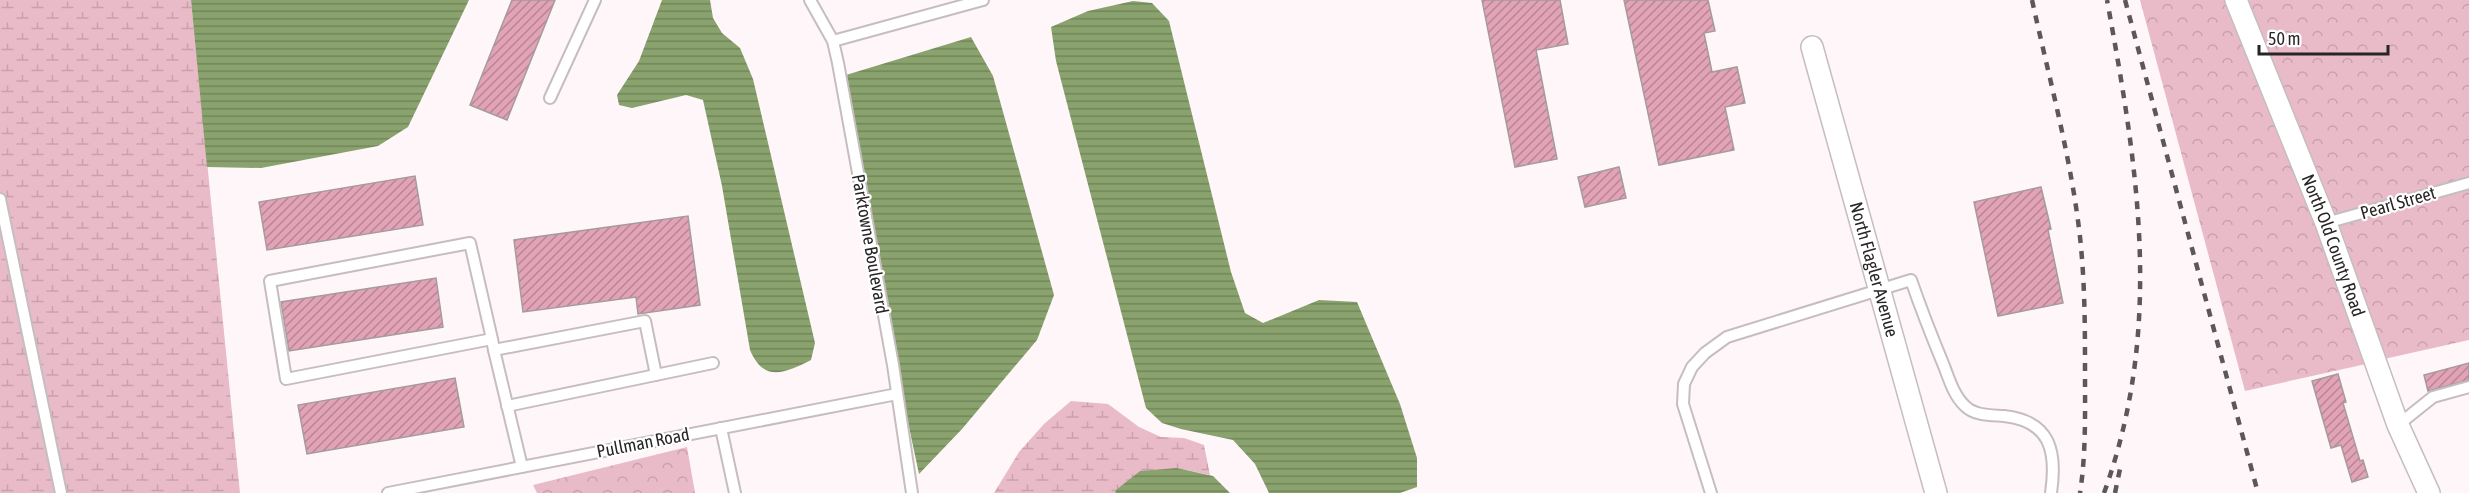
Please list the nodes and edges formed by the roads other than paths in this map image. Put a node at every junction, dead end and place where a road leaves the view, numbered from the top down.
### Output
1 (595, 0) edge
2 (810, 0) edge
3 (983, 0) edge
4 (2236, 0) edge
5 (832, 41) junction
6 (1812, 47) dead end
7 (550, 98) dead end
8 (2469, 183) edge
9 (0, 199) edge
10 (2326, 223) junction
11 (1880, 288) junction
12 (493, 345) junction
13 (713, 363) dead end
14 (656, 375) junction
15 (2469, 387) edge
16 (897, 394) junction
17 (507, 406) junction
18 (2398, 425) junction
19 (721, 428) junction
20 (522, 467) junction
21 (61, 493) edge
22 (388, 493) edge
23 (735, 493) edge
24 (912, 493) edge
25 (1711, 493) edge
26 (1935, 493) edge
27 (2051, 493) edge
28 (2428, 493) edge

1 - 7 lane
2 - 5 lane, Parktowne Boulevard
3 - 5 lane
4 - 10 street, North Old County Road
5 - 16 lane, Parktowne Boulevard
6 - 11 street, North Flagler Avenue
8 - 10 lane, Pearl Street
9 - 21 lane
10 - 18 street, North Old County Road
11 - 25 lane
11 - 26 street, North Flagler Avenue
11 - 27 lane
12 - 12 lane
12 - 14 lane
12 - 17 lane
13 - 14 lane
14 - 17 lane
15 - 18 lane
16 - 19 lane, Pullman Road
16 - 24 lane, Parktowne Boulevard
17 - 20 lane
18 - 28 street, North Old County Road
19 - 20 lane, Pullman Road
19 - 23 lane
20 - 22 lane, Pullman Road

